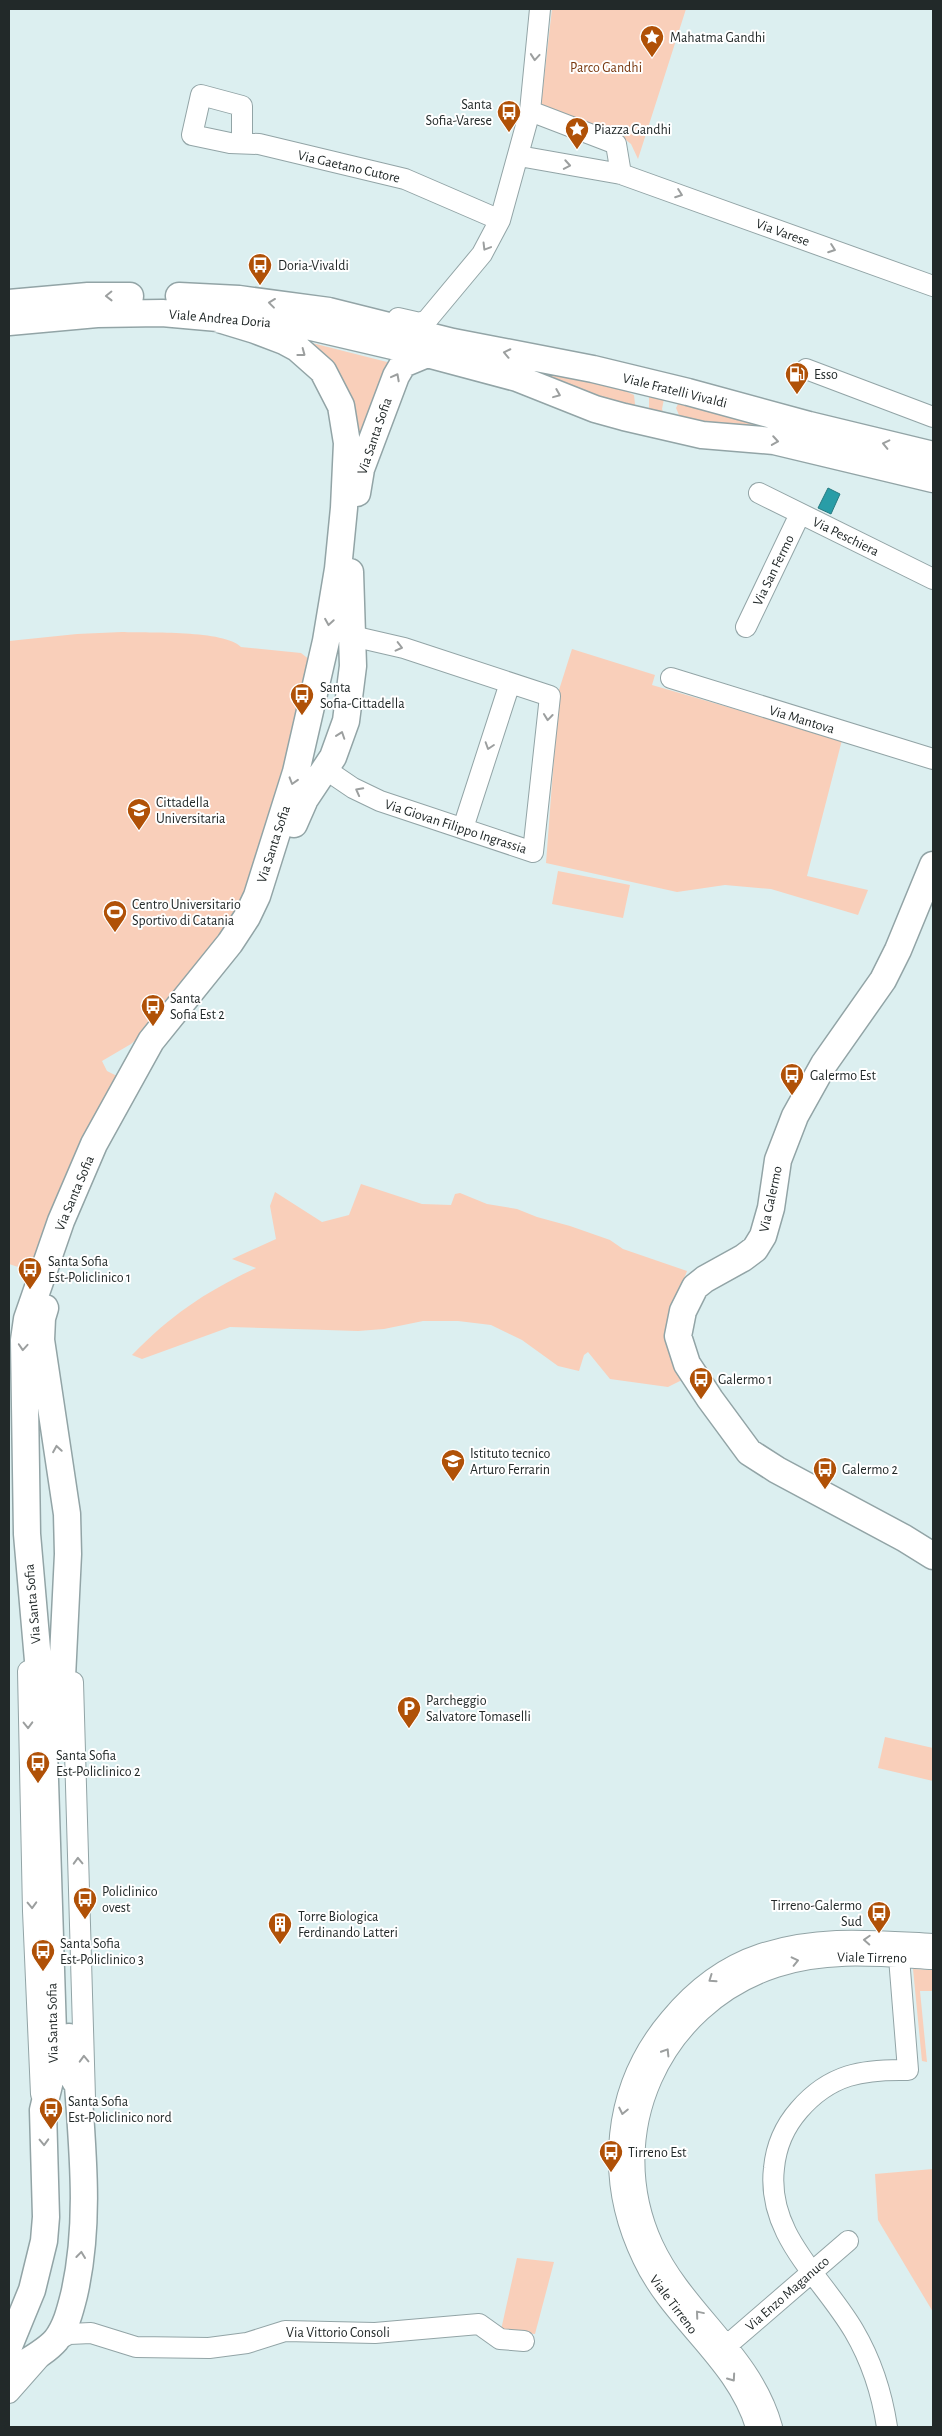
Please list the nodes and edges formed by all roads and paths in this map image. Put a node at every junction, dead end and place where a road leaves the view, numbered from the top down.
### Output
1 (540, 9) edge
2 (530, 111) junction
3 (242, 143) junction
4 (519, 156) junction
5 (627, 176) junction
6 (500, 220) junction
7 (931, 280) edge
8 (9, 303) edge
9 (209, 316) junction
10 (9, 322) edge
11 (423, 335) junction
12 (537, 359) junction
13 (806, 369) dead end
14 (688, 392) junction
15 (624, 417) junction
16 (933, 417) edge
17 (727, 437) junction
18 (933, 455) edge
19 (933, 479) edge
20 (759, 493) dead end
21 (800, 514) junction
22 (933, 579) edge
23 (746, 627) dead end
24 (352, 636) junction
25 (671, 678) dead end
26 (510, 683) junction
27 (933, 759) edge
28 (325, 770) junction
29 (463, 828) junction
30 (933, 865) edge
31 (62, 1485) junction
32 (25, 1490) junction
33 (27, 1534) junction
34 (68, 1543) junction
35 (933, 1556) edge
36 (28, 1571) junction
37 (933, 1944) edge
38 (898, 1950) junction
39 (933, 1959) edge
40 (62, 2079) junction
41 (42, 2110) junction
42 (84, 2160) junction
43 (848, 2241) dead end
44 (812, 2272) junction
45 (73, 2297) junction
46 (90, 2333) junction
47 (10, 2336) edge
48 (524, 2341) dead end
49 (54, 2342) junction
50 (721, 2351) junction
51 (32, 2357) junction
52 (9, 2373) edge
53 (9, 2393) edge
54 (756, 2427) edge
55 (772, 2427) edge
56 (887, 2427) edge

1 -> 2 street, Via Santa Sofia
2 - 4 street, Via Santa Sofia
2 - 5 street
3 - 3 street, Via Gaetano Cutore
3 - 6 street, Via Gaetano Cutore
4 -> 5 street, Via Varese
4 - 6 street, Via Santa Sofia
5 -> 7 street, Via Varese
6 -> 11 street, Via Santa Sofia
11 -> 8 main road, Viale Andrea Doria
9 - 10 main road, Viale Andrea Doria
9 - 11 main road, Viale Andrea Doria
9 -> 32 main road, Via Santa Sofia
12 -> 11 main road, Viale Fratelli Vivaldi
11 -> 15 main road
24 -> 11 main road, Via Santa Sofia
12 - 14 main road, Viale Fratelli Vivaldi
12 - 15 main road
13 - 16 street
14 - 17 main road
18 -> 14 main road, Viale Fratelli Vivaldi
15 - 17 main road
17 -> 19 main road
20 - 21 street, Via Peschiera
21 - 22 street, Via Peschiera
21 - 23 street, Via San Fermo
24 -> 26 street, Via Giovan Filippo Ingrassia
28 -> 24 main road, Via Santa Sofia
25 - 27 street, Via Mantova
26 -> 29 street
26 -> 29 street, Via Giovan Filippo Ingrassia
29 -> 28 street, Via Giovan Filippo Ingrassia
31 -> 28 main road, Via Santa Sofia
30 - 35 main road, Via Galermo
31 - 32 main road
31 - 34 main road, Via Santa Sofia
32 - 33 main road, Via Santa Sofia
33 - 34 main road
33 - 36 main road, Via Santa Sofia
34 - 40 main road, Via Santa Sofia
42 -> 34 street
36 - 40 main road, Via Santa Sofia
36 -> 41 street
37 - 38 street, Viale Tirreno
38 - 39 street, Viale Tirreno
38 - 44 street
38 - 50 street, Viale Tirreno
40 - 41 main road, Via Santa Sofia
40 - 42 main road, Via Santa Sofia
41 -> 47 main road, Via Santa Sofia
45 -> 42 main road, Via Santa Sofia
43 - 44 street, Via Enzo Maganuco
44 - 50 street, Via Enzo Maganuco
44 - 56 street
45 - 46 street
45 - 49 main road, Via Santa Sofia
46 - 48 street, Via Vittorio Consoli
46 - 49 street
47 - 51 main road
49 - 51 main road, Via Santa Sofia
49 - 53 street
50 -> 54 street, Viale Tirreno
50 - 55 street, Viale Tirreno
51 - 52 main road, Via Santa Sofia

